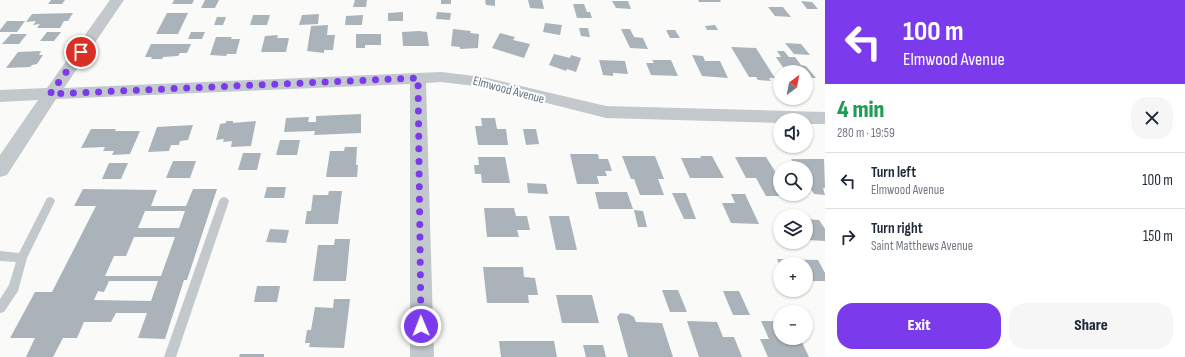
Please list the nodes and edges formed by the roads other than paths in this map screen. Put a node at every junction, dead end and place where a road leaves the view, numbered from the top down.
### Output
1 (117, 0) edge
2 (418, 78) junction
3 (50, 94) junction
4 (0, 96) edge
5 (825, 118) edge
6 (0, 170) edge
7 (50, 201) dead end
8 (224, 201) dead end
9 (0, 256) edge
10 (22, 258) junction
11 (0, 308) edge
12 (170, 357) edge
13 (422, 357) edge

1 - 3 street
2 - 3 street, Elmwood Avenue
2 - 5 street, Elmwood Avenue
2 - 13 street
3 - 4 street, Elmwood Avenue
3 - 6 street
7 - 10 lane
8 - 12 lane
9 - 10 lane
10 - 11 lane

